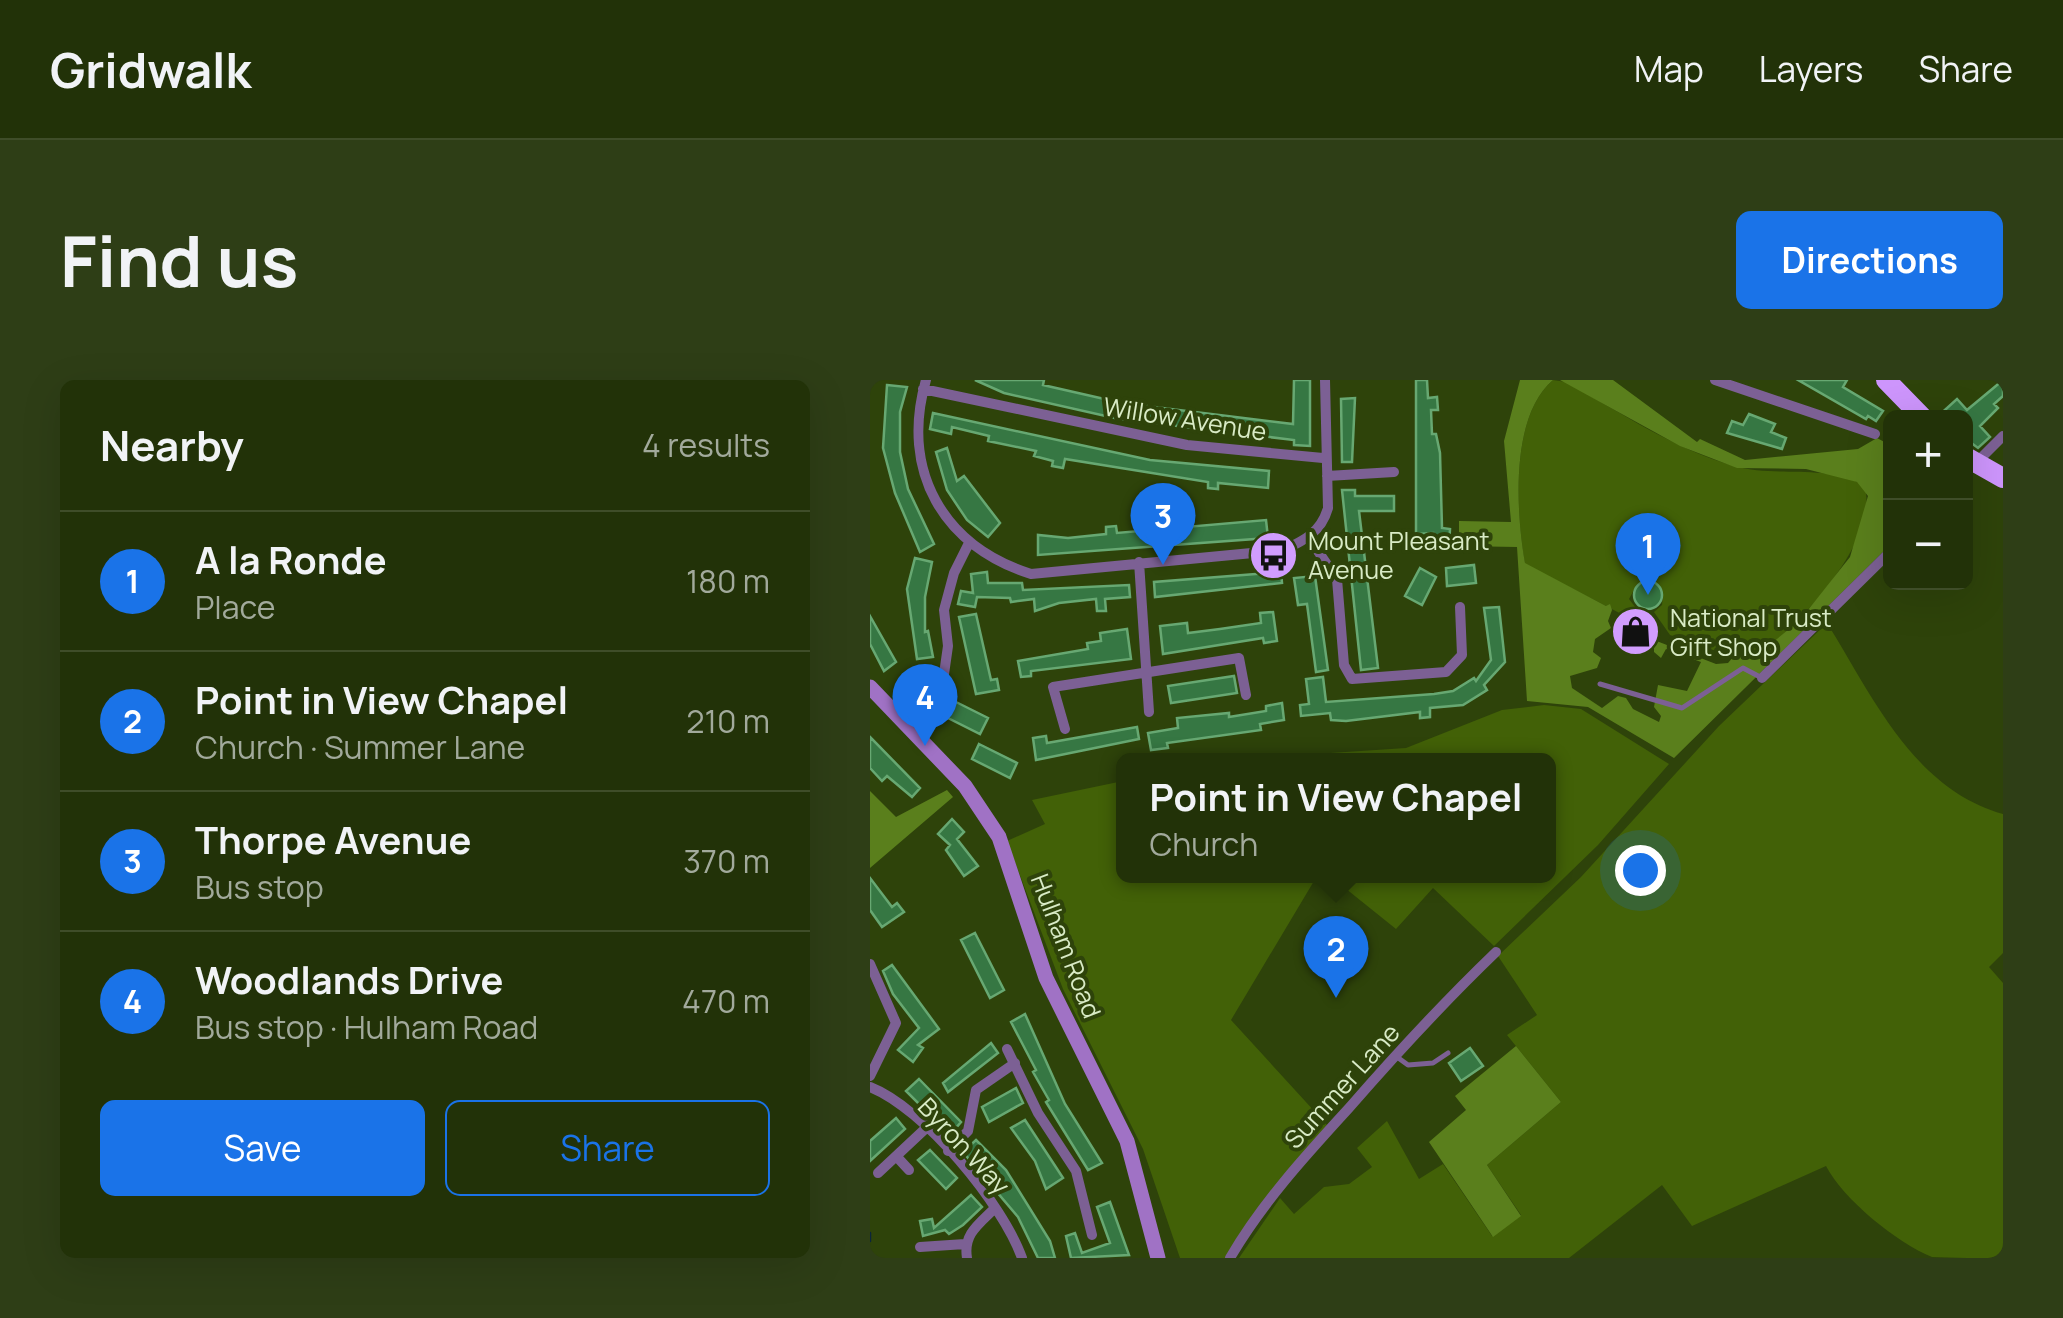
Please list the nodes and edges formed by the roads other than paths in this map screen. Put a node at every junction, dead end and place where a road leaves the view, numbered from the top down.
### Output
1 (1325, 380) edge
2 (1715, 380) edge
3 (1886, 380) edge
4 (925, 384) edge
5 (1915, 410) edge
6 (1875, 434) dead end
7 (2003, 436) edge
8 (1323, 458) junction
9 (1973, 462) edge
10 (1973, 467) edge
11 (1394, 472) dead end
12 (1328, 476) junction
13 (2003, 478) edge
14 (1310, 538) junction
15 (969, 543) junction
16 (1883, 559) edge
17 (1139, 562) junction
18 (1460, 607) dead end
19 (1143, 672) junction
20 (1762, 678) joint
21 (1600, 684) dead end
22 (870, 687) edge
23 (1246, 695) dead end
24 (1149, 712) dead end
25 (902, 720) junction
26 (1065, 729) dead end
27 (1496, 952) dead end
28 (872, 959) edge
29 (1008, 1049) dead end
30 (1448, 1053) dead end
31 (1394, 1055) junction
32 (1015, 1063) junction
33 (870, 1076) edge
34 (870, 1087) edge
35 (925, 1129) junction
36 (948, 1151) junction
37 (897, 1157) junction
38 (908, 1170) dead end
39 (878, 1172) dead end
40 (996, 1208) junction
41 (1092, 1235) dead end
42 (965, 1244) junction
43 (920, 1247) dead end
44 (968, 1258) edge
45 (1022, 1258) edge
46 (1158, 1258) edge
47 (1230, 1258) edge

1 - 8 street
2 - 6 street
3 - 5 highway
4 - 8 street, Willow Avenue
4 - 15 street
7 - 9 street
8 - 12 street
10 - 13 highway
11 - 12 street
12 - 14 street
14 - 17 street
14 - 18 street
15 - 17 street
15 - 25 street
16 - 20 street
17 - 19 street
19 - 23 street
19 - 24 street
19 - 26 street
20 - 21 lane
22 - 25 street, Hulham Road
25 - 46 street, Hulham Road
27 - 31 street, Summer Lane
28 - 33 street
29 - 32 street
30 - 31 lane
31 - 47 street, Summer Lane
32 - 36 street
32 - 41 street
34 - 35 street, Byron Way
35 - 36 street, Byron Way
35 - 37 street
36 - 40 street, Byron Way
37 - 38 street
37 - 39 street
40 - 42 street
40 - 45 street, Byron Way
42 - 43 street
42 - 44 street

